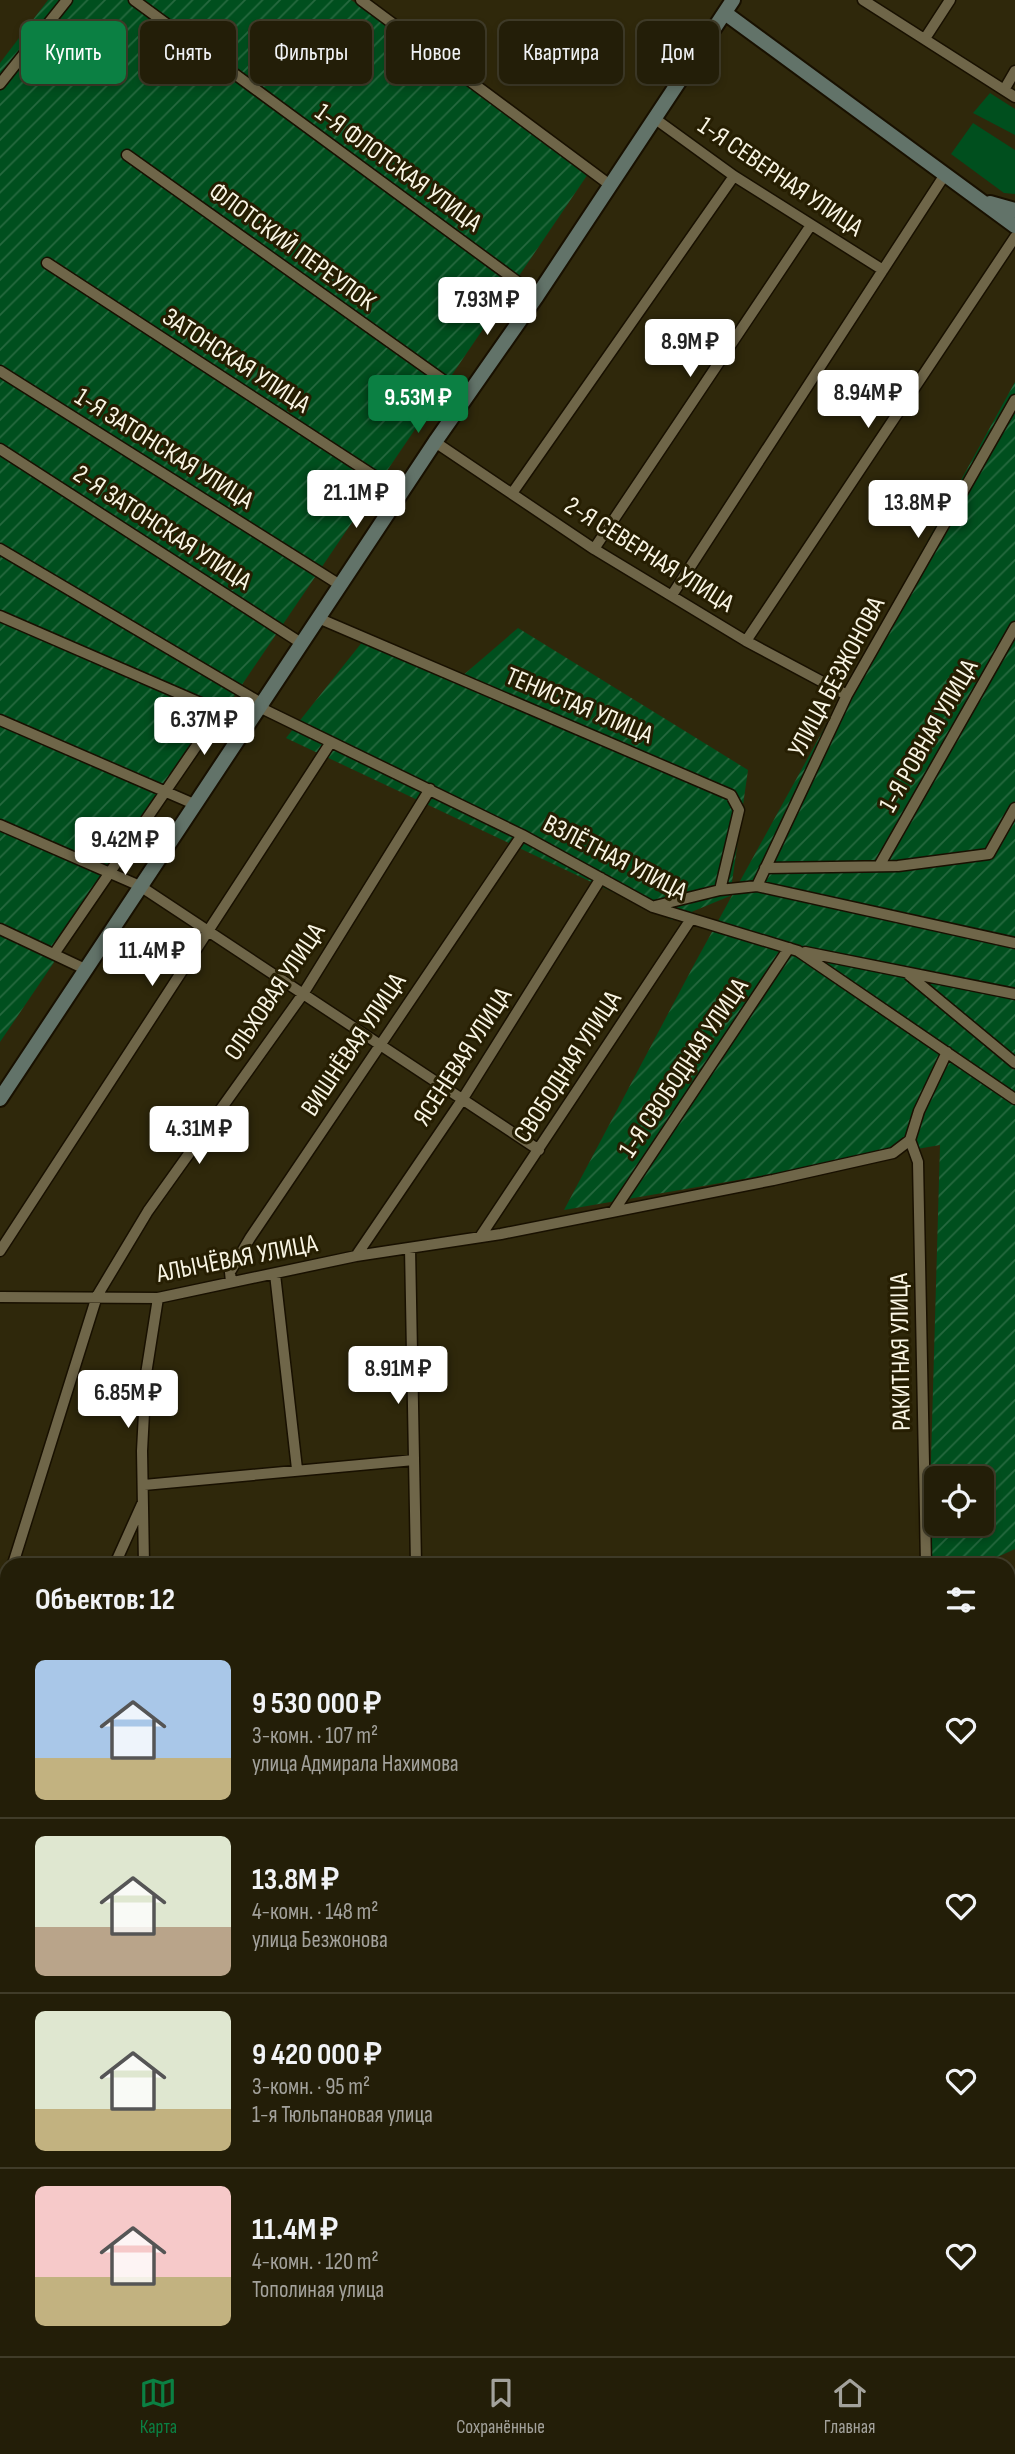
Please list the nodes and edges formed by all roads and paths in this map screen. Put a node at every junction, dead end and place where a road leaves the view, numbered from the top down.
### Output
1 (67, 0) edge
2 (134, 0) edge
3 (362, 0) edge
4 (733, 0) edge
5 (863, 0) edge
6 (950, 0) edge
7 (725, 13) junction
8 (926, 37) junction
9 (1015, 71) edge
10 (0, 84) edge
11 (1004, 90) junction
12 (1015, 97) edge
13 (654, 118) junction
14 (127, 155) dead end
15 (734, 176) junction
16 (944, 176) junction
17 (610, 185) junction
18 (976, 198) junction
19 (1015, 210) edge
20 (811, 225) junction
21 (1015, 226) edge
22 (1015, 237) edge
23 (47, 263) dead end
24 (883, 270) junction
25 (537, 296) junction
26 (0, 371) edge
27 (467, 397) junction
28 (1015, 400) edge
29 (435, 442) junction
30 (0, 449) edge
31 (513, 492) junction
32 (402, 494) junction
33 (0, 549) edge
34 (594, 549) junction
35 (340, 585) junction
36 (672, 595) junction
37 (0, 616) edge
38 (318, 618) junction
39 (1015, 627) edge
40 (746, 641) junction
41 (301, 643) junction
42 (847, 695) junction
43 (260, 705) junction
44 (0, 720) edge
45 (331, 741) junction
46 (430, 789) junction
47 (166, 792) junction
48 (194, 804) junction
49 (1015, 808) edge
50 (0, 825) edge
51 (522, 835) junction
52 (879, 866) junction
53 (765, 868) junction
54 (108, 871) junction
55 (601, 878) junction
56 (140, 886) junction
57 (757, 886) junction
58 (720, 890) junction
59 (653, 907) junction
60 (691, 919) junction
61 (0, 929) edge
62 (208, 931) junction
63 (1015, 943) edge
64 (793, 949) junction
65 (54, 954) junction
66 (85, 969) junction
67 (906, 972) junction
68 (303, 994) junction
69 (1015, 995) edge
70 (377, 1046) junction
71 (947, 1052) junction
72 (1015, 1063) edge
73 (0, 1099) edge
74 (1015, 1099) edge
75 (462, 1100) junction
76 (910, 1140) junction
77 (539, 1150) junction
78 (613, 1212) junction
79 (480, 1237) junction
80 (410, 1248) junction
81 (0, 1251) edge
82 (356, 1256) junction
83 (275, 1274) junction
84 (232, 1282) junction
85 (97, 1296) junction
86 (0, 1297) edge
87 (158, 1298) junction
88 (414, 1460) junction
89 (297, 1469) junction
90 (144, 1485) junction
91 (145, 1498) junction
92 (15, 1558) edge
93 (118, 1558) edge
94 (144, 1558) edge
95 (416, 1558) edge
96 (926, 1558) edge

1 - 10 street
2 - 25 street, 1-Я ФЛОТСКАЯ УЛИЦА
3 - 17 street
4 - 7 main road
5 - 8 street
6 - 8 street
7 - 13 main road
7 - 16 main road
8 - 11 street
9 - 11 street
11 - 12 street
13 - 15 street, 1-Я СЕВЕРНАЯ УЛИЦА
13 - 17 main road
14 - 27 street, ФЛОТСКИЙ ПЕРЕУЛОК
15 - 20 street, 1-Я СЕВЕРНАЯ УЛИЦА
15 - 31 street
16 - 18 main road
16 - 24 street
17 - 25 main road
18 - 19 main road
18 - 21 main road
20 - 24 street, 1-Я СЕВЕРНАЯ УЛИЦА
20 - 34 street
22 - 40 street
23 - 32 street, ЗАТОНСКАЯ УЛИЦА
24 - 36 street
25 - 27 main road
26 - 35 street, 1-Я ЗАТОНСКАЯ УЛИЦА
27 - 29 main road
28 - 42 street, УЛИЦА БЕЗЖОНОВА
29 - 31 street, 2-Я СЕВЕРНАЯ УЛИЦА
29 - 32 main road
30 - 41 street, 2-Я ЗАТОНСКАЯ УЛИЦА
31 - 34 street, 2-Я СЕВЕРНАЯ УЛИЦА
32 - 35 main road
33 - 43 street, ВЗЛЁТНАЯ УЛИЦА
34 - 36 street, 2-Я СЕВЕРНАЯ УЛИЦА
35 - 38 main road
36 - 40 street, 2-Я СЕВЕРНАЯ УЛИЦА
37 - 47 street
38 - 41 main road
38 - 58 street, ТЕНИСТАЯ УЛИЦА
39 - 52 street, 1-Я РОВНАЯ УЛИЦА
40 - 42 street, 2-Я СЕВЕРНАЯ УЛИЦА
41 - 43 main road
42 - 53 street, УЛИЦА БЕЗЖОНОВА
43 - 45 street, ВЗЛЁТНАЯ УЛИЦА
43 - 48 main road
44 - 47 street
45 - 46 street, ВЗЛЁТНАЯ УЛИЦА
45 - 62 street
46 - 51 street, ВЗЛЁТНАЯ УЛИЦА
46 - 68 street, ОЛЬХОВАЯ УЛИЦА
47 - 48 street
47 - 54 street
48 - 56 main road
49 - 52 street
50 - 54 street
51 - 55 street, ВЗЛЁТНАЯ УЛИЦА
51 - 70 street, ВИШНЁВАЯ УЛИЦА
52 - 53 street
53 - 57 street, УЛИЦА БЕЗЖОНОВА
54 - 56 street
54 - 65 street
55 - 59 street, ВЗЛЁТНАЯ УЛИЦА
55 - 75 street, ЯСЕНЕВАЯ УЛИЦА
56 - 62 street
56 - 66 main road
57 - 58 street
57 - 63 street
58 - 59 street
59 - 60 street, ВЗЛЁТНАЯ УЛИЦА
60 - 64 street, ВЗЛЁТНАЯ УЛИЦА
60 - 77 street, СВОБОДНАЯ УЛИЦА
61 - 65 street
62 - 68 street
62 - 81 street
64 - 67 street
64 - 71 street, ВЗЛЁТНАЯ УЛИЦА
64 - 78 street, 1-Я СВОБОДНАЯ УЛИЦА
65 - 66 street
66 - 73 main road
67 - 69 street
67 - 72 street
68 - 70 street
68 - 85 street, ОЛЬХОВАЯ УЛИЦА
70 - 75 street
70 - 84 street, ВИШНЁВАЯ УЛИЦА
71 - 74 street, ВЗЛЁТНАЯ УЛИЦА
71 - 76 street
75 - 77 street
75 - 82 street, ЯСЕНЕВАЯ УЛИЦА
76 - 78 street, АЛЫЧЁВАЯ УЛИЦА
76 - 96 street, РАКИТНАЯ УЛИЦА
77 - 79 street, СВОБОДНАЯ УЛИЦА
78 - 79 street, АЛЫЧЁВАЯ УЛИЦА
79 - 80 street, АЛЫЧЁВАЯ УЛИЦА
80 - 82 street, АЛЫЧЁВАЯ УЛИЦА
80 - 88 street
82 - 83 street, АЛЫЧЁВАЯ УЛИЦА
83 - 84 street, АЛЫЧЁВАЯ УЛИЦА
83 - 89 street
84 - 87 street, АЛЫЧЁВАЯ УЛИЦА
85 - 86 street, АЛЫЧЁВАЯ УЛИЦА
85 - 87 street, АЛЫЧЁВАЯ УЛИЦА
85 - 92 street, ОЛЬХОВАЯ УЛИЦА
87 - 90 street
88 - 89 street
88 - 95 street
89 - 90 street
90 - 91 street
91 - 93 street
91 - 94 street

